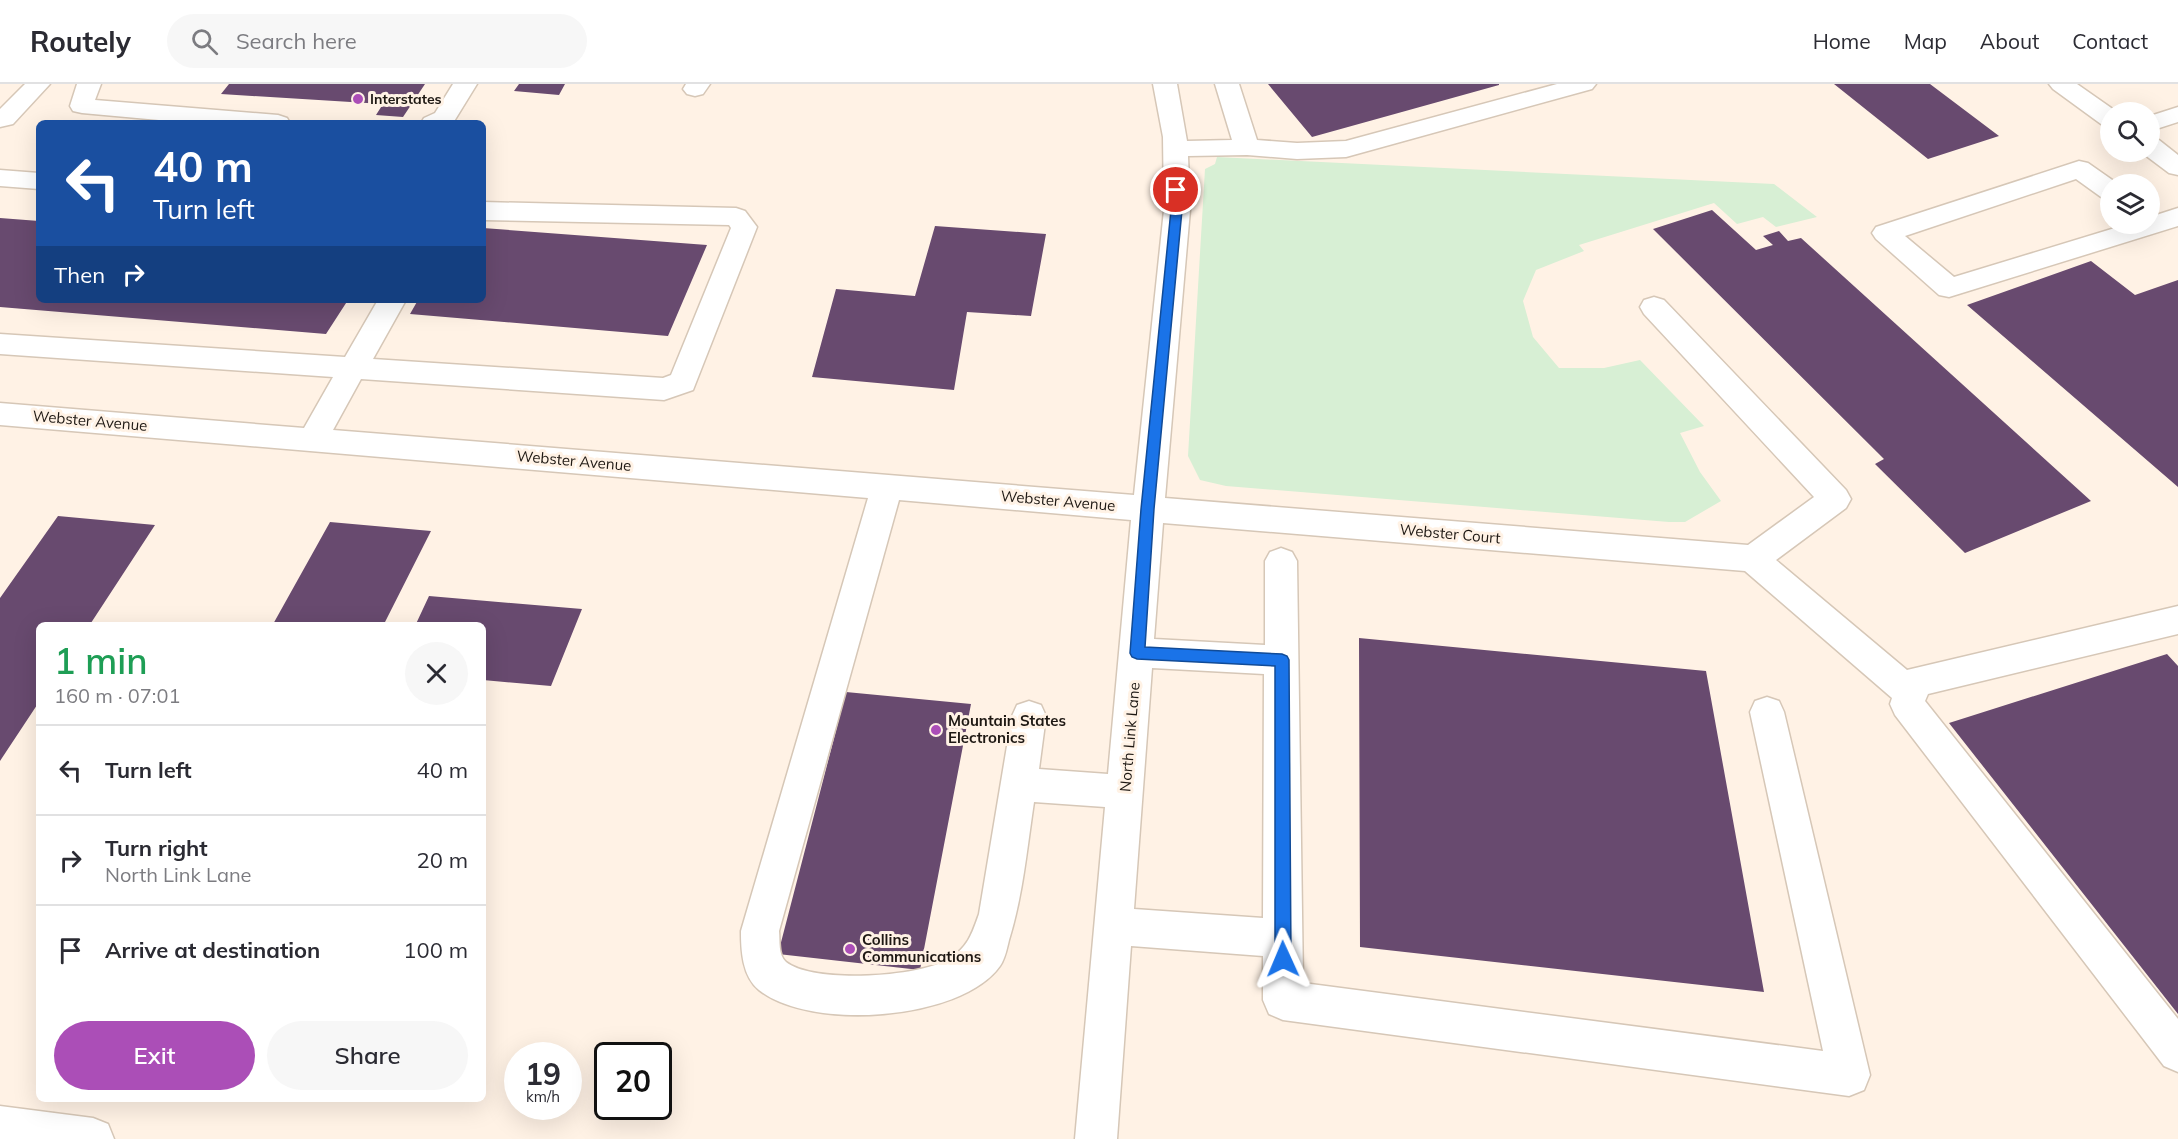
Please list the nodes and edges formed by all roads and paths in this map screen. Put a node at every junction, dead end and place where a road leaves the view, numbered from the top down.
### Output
1 (38, 84) edge
2 (89, 84) edge
3 (465, 84) edge
4 (1165, 84) edge
5 (1227, 84) edge
6 (1584, 84) edge
7 (2061, 84) edge
8 (2100, 112) edge
9 (2178, 114) edge
10 (0, 119) edge
11 (243, 120) edge
12 (440, 120) edge
13 (2160, 120) edge
14 (1247, 147) junction
15 (1175, 149) junction
16 (2160, 153) edge
17 (2178, 166) edge
18 (0, 178) edge
19 (36, 181) edge
20 (2100, 184) edge
21 (486, 211) edge
22 (2117, 234) edge
23 (390, 303) edge
24 (1654, 307) dead end
25 (0, 344) edge
26 (353, 369) junction
27 (0, 414) edge
28 (312, 440) junction
29 (887, 487) junction
30 (1148, 509) junction
31 (1753, 559) junction
32 (1281, 561) dead end
33 (2178, 620) edge
34 (1137, 653) junction
35 (1282, 660) junction
36 (1910, 693) junction
37 (1767, 712) dead end
38 (1029, 716) dead end
39 (1019, 784) junction
40 (1126, 792) junction
41 (1114, 926) junction
42 (1282, 938) junction
43 (2178, 1052) edge
44 (0, 1127) edge
45 (93, 1139) edge
46 (1096, 1139) edge

1 - 10 street
2 - 11 street
3 - 12 street
4 - 15 street, North Link Lane
5 - 14 street
6 - 14 street
7 - 8 street
9 - 13 street
14 - 15 street
15 - 30 street, North Link Lane
16 - 17 street
18 - 19 street
20 - 22 street
21 - 26 street
23 - 26 street
24 - 31 street
25 - 26 street
26 - 28 street
27 - 28 street, Webster Avenue
28 - 29 street, Webster Avenue
29 - 30 street, Webster Avenue
29 - 39 street
30 - 31 street, Webster Court
30 - 34 street, North Link Lane
31 - 36 street
32 - 35 street
33 - 36 street
34 - 35 street
34 - 40 street, North Link Lane
35 - 42 street
36 - 43 street
37 - 42 street
38 - 39 street
39 - 40 street
40 - 41 street, North Link Lane
41 - 42 street
41 - 46 street, North Link Lane
44 - 45 street

